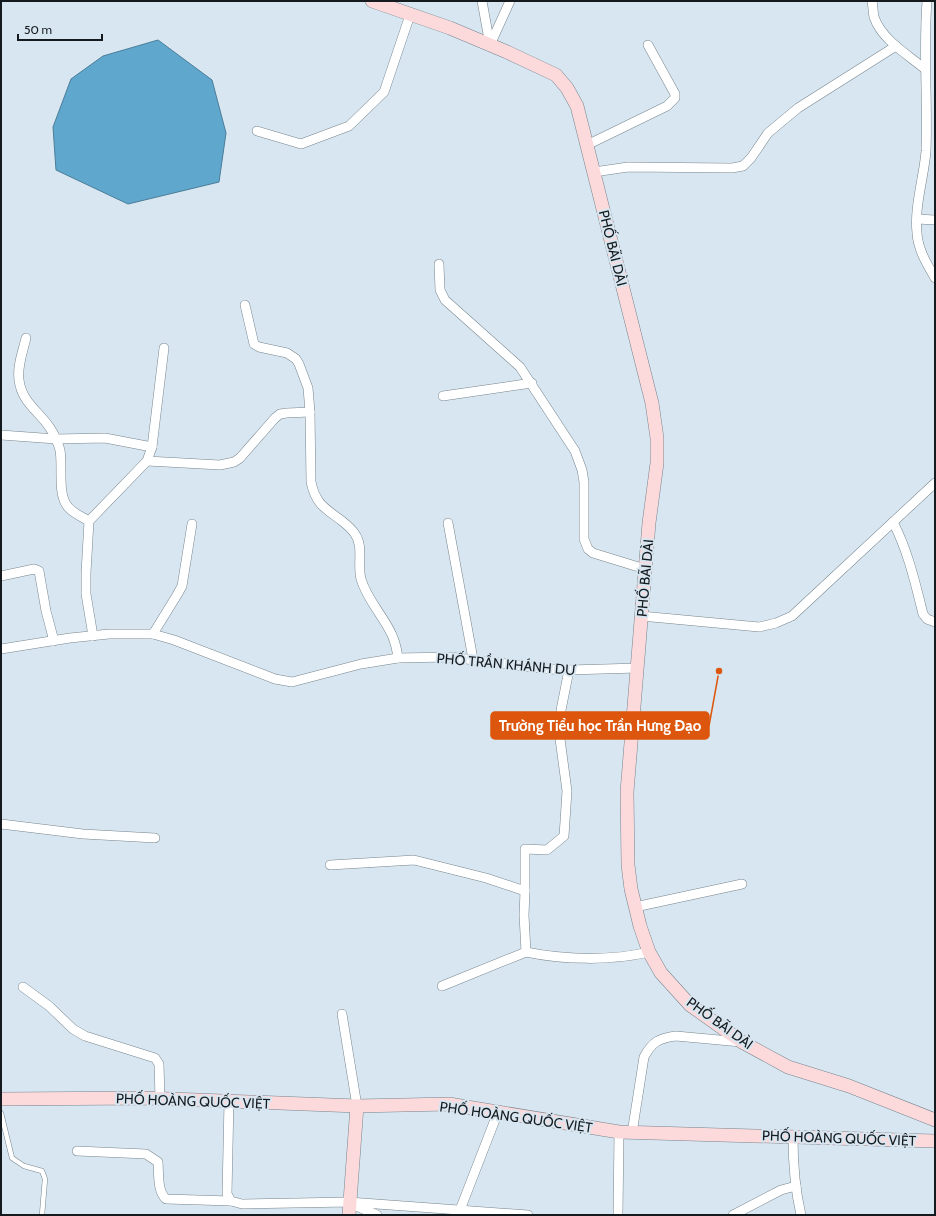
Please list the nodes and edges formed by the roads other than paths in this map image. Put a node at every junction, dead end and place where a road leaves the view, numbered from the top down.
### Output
1 (372, 1) edge
2 (482, 1) edge
3 (510, 1) edge
4 (872, 1) edge
5 (927, 1) edge
6 (410, 15) junction
7 (490, 45) junction
8 (648, 45) dead end
9 (896, 46) junction
10 (925, 69) junction
11 (257, 131) dead end
12 (587, 145) junction
13 (930, 154) edge
14 (594, 172) junction
15 (917, 219) junction
16 (935, 220) edge
17 (439, 264) dead end
18 (935, 278) edge
19 (245, 305) dead end
20 (26, 338) dead end
21 (164, 348) dead end
22 (532, 383) junction
23 (443, 396) dead end
24 (310, 412) junction
25 (1, 435) edge
26 (56, 440) junction
27 (152, 447) junction
28 (147, 461) junction
29 (935, 483) edge
30 (89, 521) junction
31 (893, 522) junction
32 (448, 523) dead end
33 (192, 524) dead end
34 (646, 569) junction
35 (1, 576) edge
36 (641, 616) junction
37 (935, 622) edge
38 (153, 634) junction
39 (93, 636) junction
40 (54, 641) junction
41 (1, 649) edge
42 (398, 658) junction
43 (473, 659) junction
44 (638, 668) junction
45 (569, 670) junction
46 (1, 824) edge
47 (155, 838) dead end
48 (330, 865) dead end
49 (742, 884) dead end
50 (525, 891) junction
51 (635, 907) junction
52 (526, 952) junction
53 (649, 952) junction
54 (442, 986) dead end
55 (23, 987) dead end
56 (342, 1014) dead end
57 (742, 1042) junction
58 (1, 1099) edge
59 (160, 1099) junction
60 (229, 1101) junction
61 (357, 1106) junction
62 (498, 1112) junction
63 (1, 1113) edge
64 (935, 1120) edge
65 (619, 1132) junction
66 (632, 1133) junction
67 (794, 1137) junction
68 (935, 1141) edge
69 (77, 1151) dead end
70 (796, 1186) junction
71 (230, 1201) junction
72 (349, 1209) edge
73 (460, 1210) junction
74 (42, 1215) edge
75 (377, 1215) edge
76 (528, 1215) edge
77 (618, 1215) edge
78 (733, 1215) edge
79 (802, 1215) edge

1 - 6 street, PHỐ BÃI DÀI
2 - 7 street
3 - 7 street
4 - 9 street
5 - 10 street
6 - 7 street, PHỐ BÃI DÀI
6 - 11 street
7 - 12 street, PHỐ BÃI DÀI
8 - 12 street
9 - 10 street
9 - 14 street
10 - 13 street
12 - 14 street, PHỐ BÃI DÀI
13 - 15 street
14 - 34 street, PHỐ BÃI DÀI
15 - 16 street
15 - 18 street
17 - 22 street
19 - 24 street
20 - 26 street
21 - 27 street
22 - 23 street
22 - 34 street
24 - 28 street
24 - 42 street
25 - 26 street
26 - 27 street
26 - 30 street
27 - 28 street
28 - 30 street
29 - 31 street
30 - 39 street
31 - 36 street
31 - 37 street
32 - 43 street
33 - 38 street
34 - 36 street, PHỐ BÃI DÀI
35 - 40 street
36 - 44 street, PHỐ BÃI DÀI
38 - 39 street, PHỐ TRẦN KHÁNH DƯ
38 - 42 street, PHỐ TRẦN KHÁNH DƯ
39 - 40 street, PHỐ TRẦN KHÁNH DƯ
40 - 41 street, PHỐ TRẦN KHÁNH DƯ
42 - 43 street, PHỐ TRẦN KHÁNH DƯ
43 - 45 street, PHỐ TRẦN KHÁNH DƯ
44 - 45 street, PHỐ TRẦN KHÁNH DƯ
44 - 51 street, PHỐ BÃI DÀI
45 - 50 street
46 - 47 street
48 - 50 street
49 - 51 street
50 - 52 street
51 - 53 street, PHỐ BÃI DÀI
52 - 53 street
52 - 54 street
53 - 57 street, PHỐ BÃI DÀI
55 - 59 street
56 - 61 street
57 - 64 street, PHỐ BÃI DÀI
57 - 66 street
58 - 59 street, PHỐ HOÀNG QUỐC VIỆT
59 - 60 street, PHỐ HOÀNG QUỐC VIỆT
60 - 61 street, PHỐ HOÀNG QUỐC VIỆT
60 - 71 street
61 - 62 street, PHỐ HOÀNG QUỐC VIỆT
61 - 72 street
62 - 65 street, PHỐ HOÀNG QUỐC VIỆT
62 - 73 street
63 - 74 lane
65 - 66 street, PHỐ HOÀNG QUỐC VIỆT
65 - 77 street
66 - 67 street, PHỐ HOÀNG QUỐC VIỆT
67 - 68 street, PHỐ HOÀNG QUỐC VIỆT
67 - 70 street
69 - 71 street
70 - 78 street
70 - 79 street
71 - 72 street
72 - 73 street
72 - 75 street
73 - 76 street

